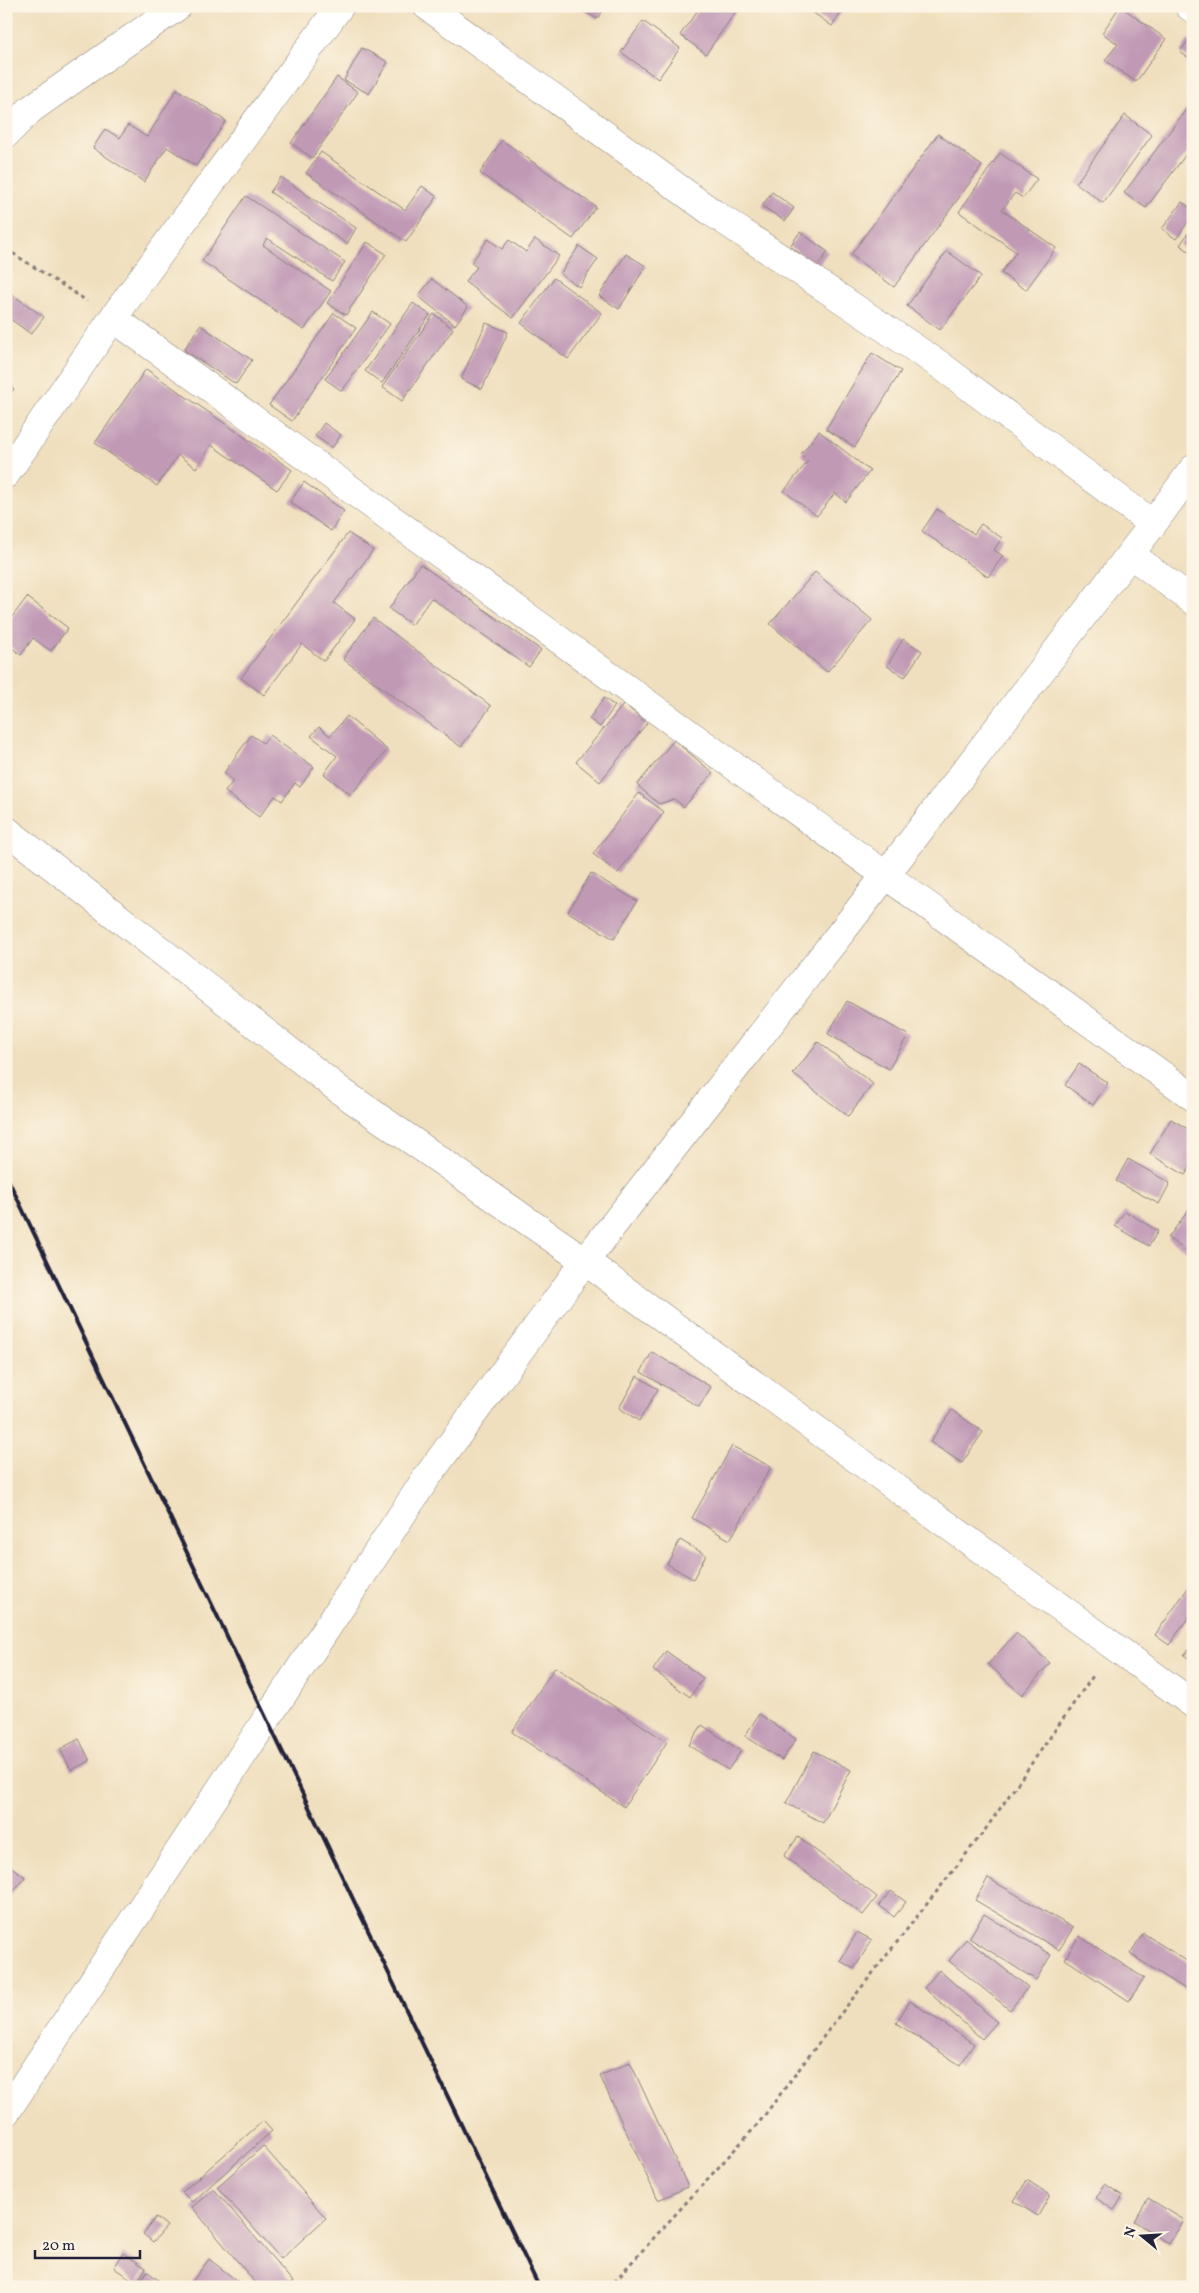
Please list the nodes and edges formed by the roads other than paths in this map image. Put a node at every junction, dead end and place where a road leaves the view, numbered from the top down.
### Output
1 (178, 6) edge
2 (340, 6) edge
3 (427, 6) edge
4 (1189, 6) edge
5 (1193, 9) edge
6 (6, 134) edge
7 (113, 318) junction
8 (1193, 469) edge
9 (6, 474) edge
10 (1153, 524) junction
11 (1130, 554) junction
12 (1193, 601) edge
13 (6, 830) edge
14 (885, 876) junction
15 (1193, 1097) edge
16 (585, 1262) junction
17 (1193, 1704) edge
18 (6, 2112) edge

1 - 6 street
2 - 7 street
3 - 10 street
4 - 5 street
7 - 9 street
7 - 14 street
8 - 10 street
10 - 11 street
11 - 12 street
11 - 14 street
13 - 16 street
14 - 15 street
14 - 16 street
16 - 17 street
16 - 18 street

